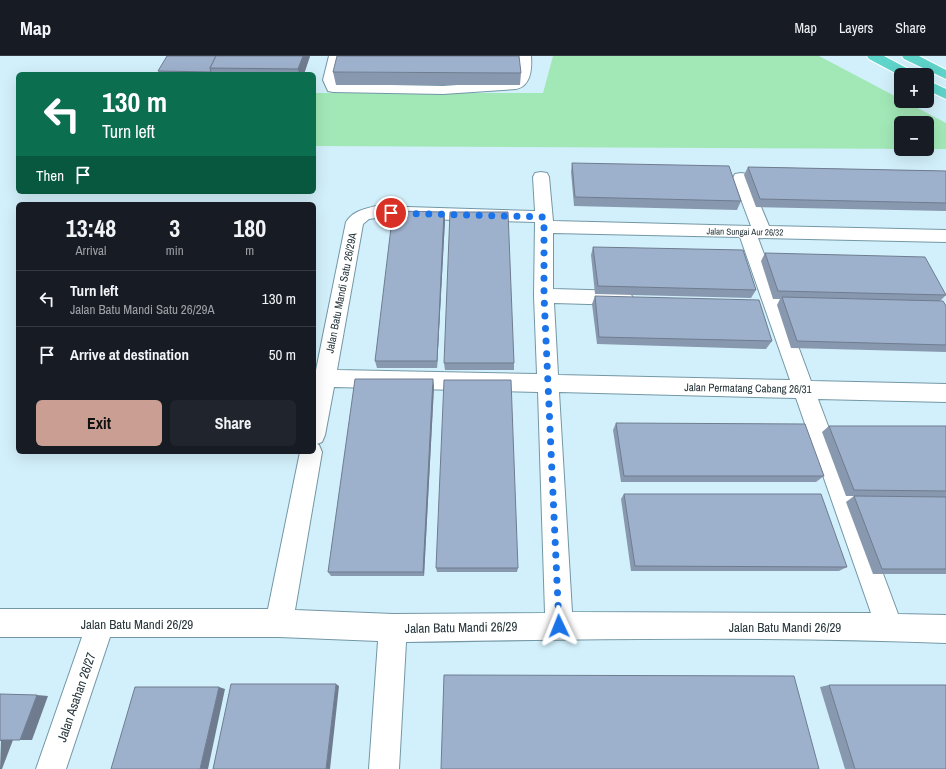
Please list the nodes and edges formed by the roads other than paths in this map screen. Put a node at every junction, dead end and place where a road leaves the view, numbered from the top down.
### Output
1 (336, 56) edge
2 (524, 56) edge
3 (874, 56) edge
4 (909, 56) edge
5 (896, 68) edge
6 (946, 75) edge
7 (934, 88) edge
8 (946, 95) edge
9 (542, 177) dead end
10 (741, 178) dead end
11 (544, 222) junction
12 (754, 232) junction
13 (944, 239) edge
14 (544, 296) junction
15 (638, 299) edge
16 (325, 378) junction
17 (549, 383) junction
18 (802, 389) junction
19 (946, 393) edge
20 (316, 425) edge
21 (311, 454) edge
22 (0, 623) edge
23 (279, 623) junction
24 (100, 624) junction
25 (559, 626) junction
26 (889, 627) junction
27 (393, 628) junction
28 (946, 629) edge
29 (51, 769) edge
30 (384, 769) edge

1 - 2 street
3 - 5 highway
4 - 6 highway
7 - 8 highway
9 - 11 street
10 - 12 street
11 - 12 street, Jalan Sungai Aur 26/32
11 - 14 street
11 - 16 street, Jalan Batu Mandi Satu 26/29A
12 - 13 street, Jalan Sungai Aur 26/32
12 - 18 street
14 - 15 street
14 - 17 street
16 - 17 street, Jalan Permatang Cabang 26/31
16 - 20 street, Jalan Batu Mandi Satu 26/29A
17 - 18 street, Jalan Permatang Cabang 26/31
17 - 25 street
18 - 19 street, Jalan Permatang Cabang 26/31
18 - 26 street
21 - 23 street
22 - 24 street, Jalan Batu Mandi 26/29
23 - 24 street, Jalan Batu Mandi 26/29
23 - 27 street, Jalan Batu Mandi 26/29
24 - 29 street, Jalan Asahan 26/27
25 - 26 street, Jalan Batu Mandi 26/29
25 - 27 street, Jalan Batu Mandi 26/29
26 - 28 street, Jalan Batu Mandi 26/29
27 - 30 street

